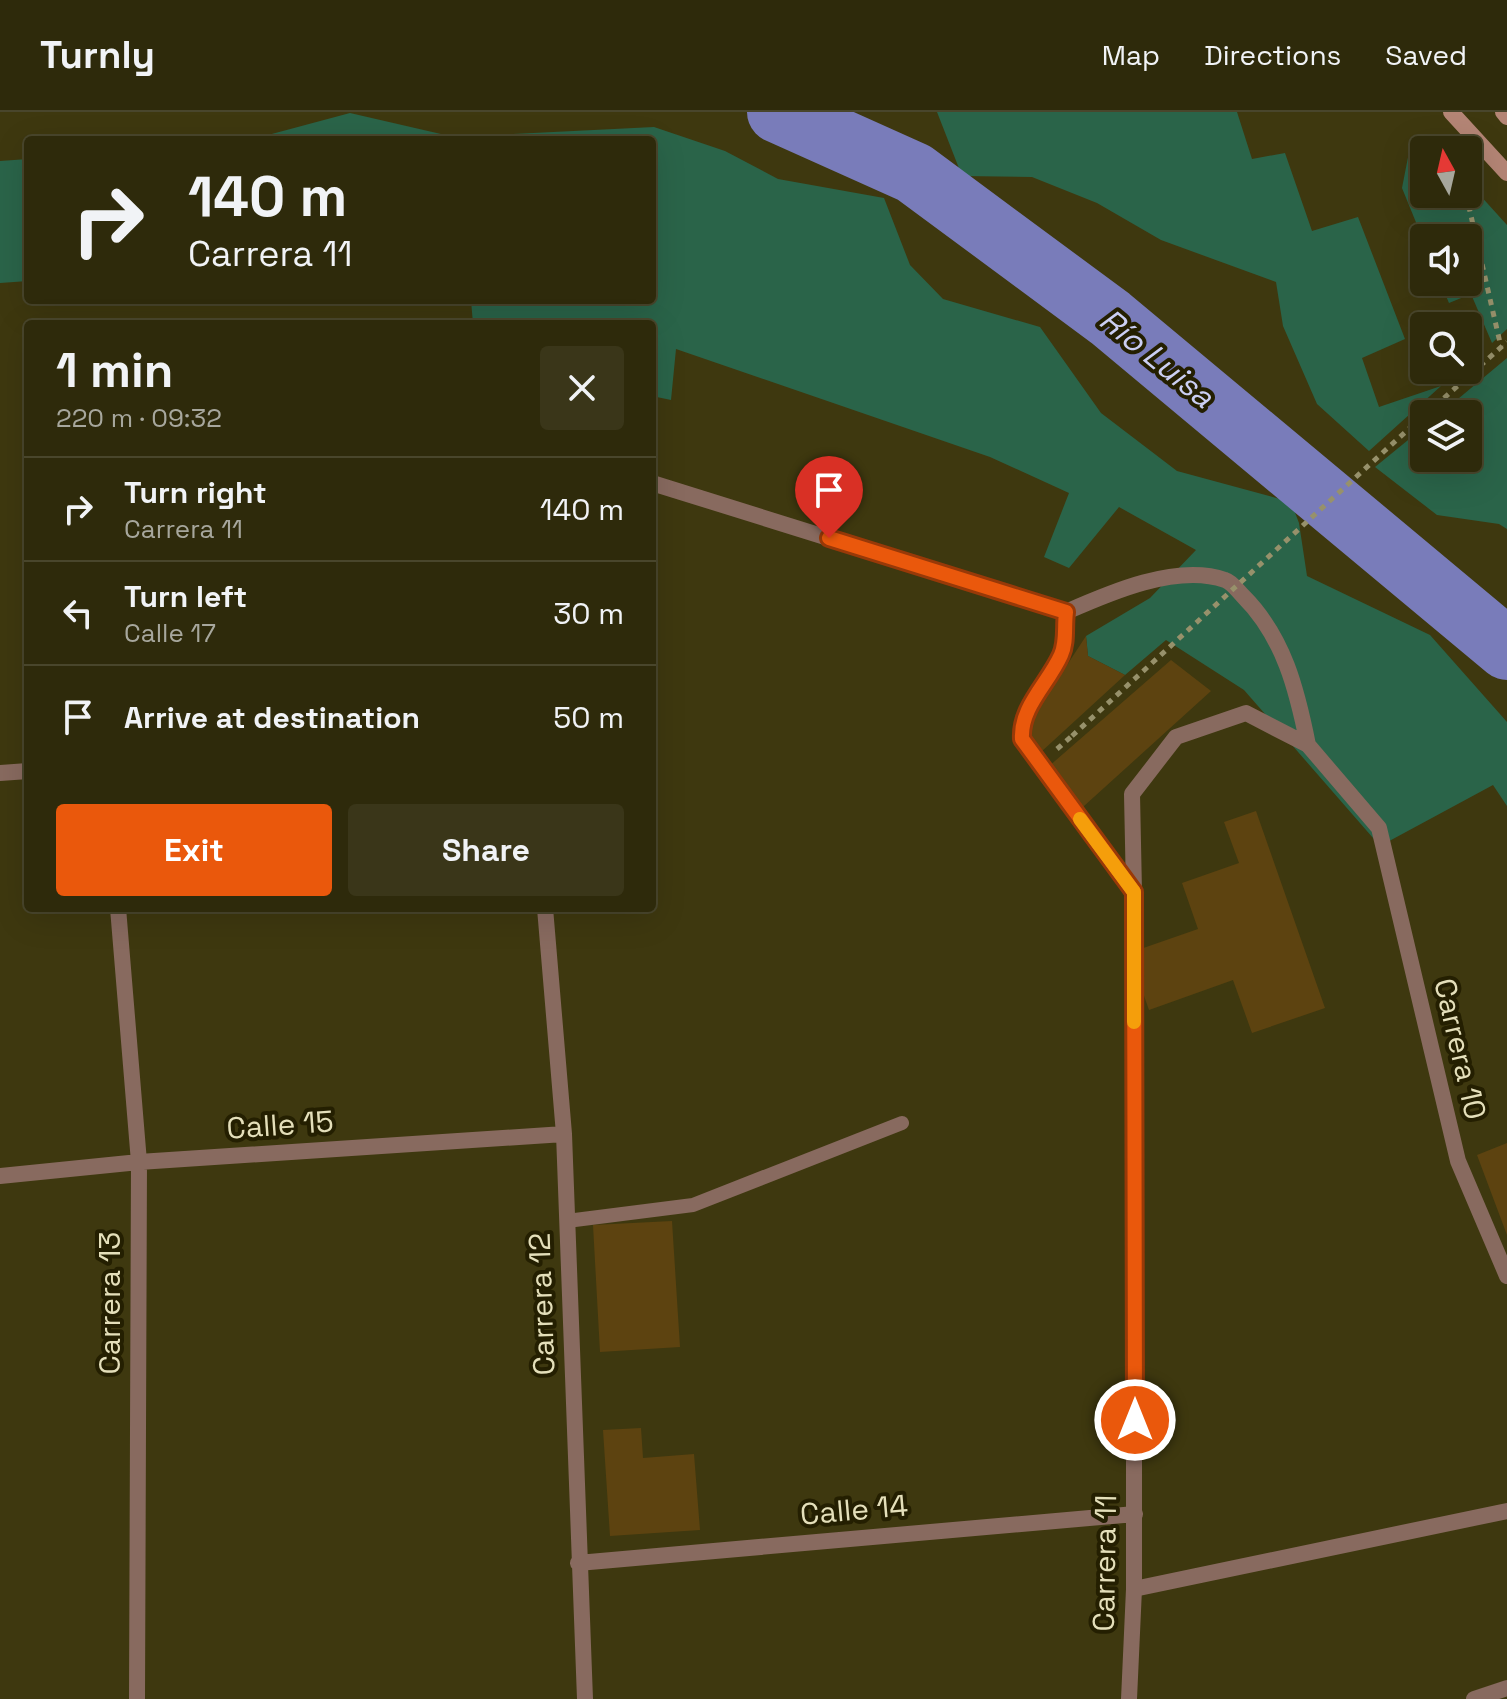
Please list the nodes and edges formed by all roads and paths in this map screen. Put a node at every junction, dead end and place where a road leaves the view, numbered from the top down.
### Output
1 (1451, 112) edge
2 (1503, 112) edge
3 (1507, 117) edge
4 (1507, 173) edge
5 (1469, 208) edge
6 (1507, 342) edge
7 (1501, 347) junction
8 (1441, 400) edge
9 (1410, 429) edge
10 (656, 484) edge
11 (1066, 612) junction
12 (1072, 736) dead end
13 (1308, 745) junction
14 (24, 771) edge
15 (0, 773) edge
16 (1134, 892) junction
17 (118, 912) edge
18 (545, 912) edge
19 (902, 1123) dead end
20 (564, 1134) junction
21 (139, 1162) junction
22 (0, 1176) edge
23 (567, 1221) junction
24 (1507, 1276) edge
25 (1507, 1511) edge
26 (1135, 1514) junction
27 (578, 1563) junction
28 (1134, 1589) junction
29 (1507, 1688) edge
30 (137, 1699) edge
31 (585, 1699) edge
32 (1129, 1699) edge
33 (1474, 1699) edge

1 - 4 street
2 - 3 street
5 - 7 path
6 - 7 path
7 - 8 path
9 - 12 path, bridge
10 - 11 street
11 - 13 street
11 - 16 street
13 - 16 street, Carrera 11
13 - 24 street, Carrera 10
14 - 15 street
16 - 26 street, Carrera 11
17 - 21 street, Carrera 13
18 - 20 street, Carrera 12
19 - 23 lane
20 - 21 street, Calle 15
20 - 23 street, Carrera 12
21 - 22 street, Calle 15
21 - 30 street, Carrera 13
23 - 27 street, Carrera 12
25 - 28 street
26 - 27 street, Calle 14
26 - 28 street, Carrera 11
27 - 31 street, Carrera 12
28 - 32 street, Carrera 11
29 - 33 street

